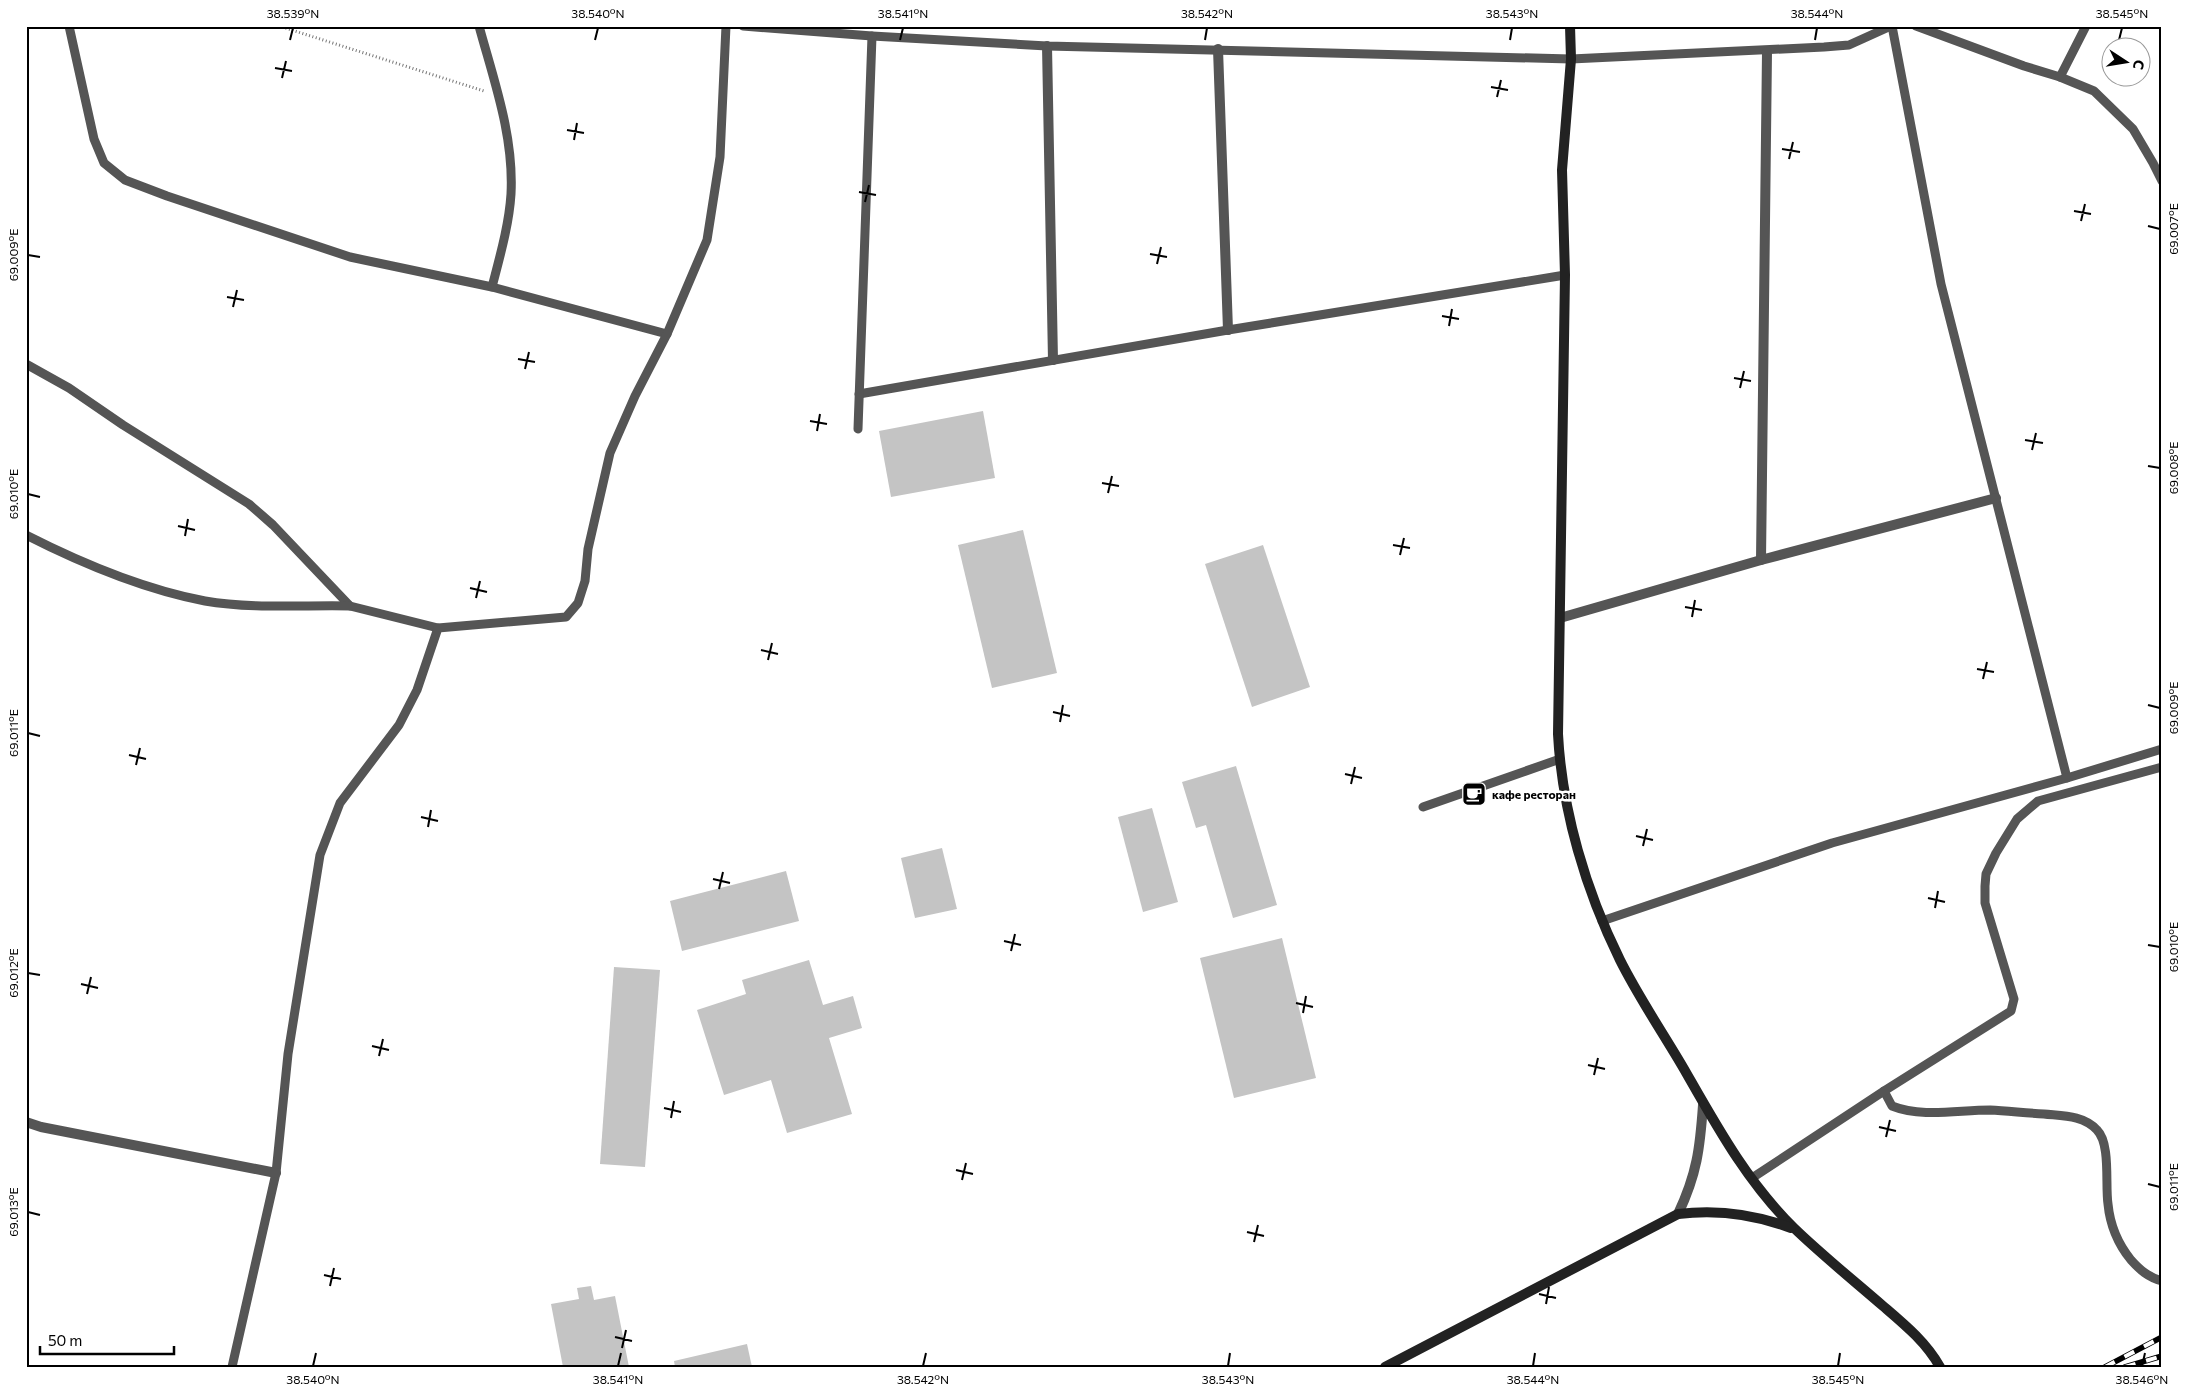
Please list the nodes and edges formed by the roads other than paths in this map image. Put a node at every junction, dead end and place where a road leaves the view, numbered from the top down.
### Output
1 (68, 26) edge
2 (479, 26) edge
3 (726, 26) edge
4 (742, 26) edge
5 (1570, 26) edge
6 (1891, 26) edge
7 (1916, 26) edge
8 (2086, 26) edge
9 (872, 36) junction
10 (1048, 46) junction
11 (1218, 49) junction
12 (1767, 52) junction
13 (1571, 59) junction
14 (2060, 77) junction
15 (2162, 181) edge
16 (1564, 275) junction
17 (492, 287) junction
18 (1228, 330) junction
19 (667, 334) junction
20 (1053, 360) junction
21 (26, 364) edge
22 (859, 394) junction
23 (858, 429) dead end
24 (1996, 498) junction
25 (26, 535) edge
26 (1761, 560) junction
27 (350, 606) junction
28 (1560, 618) junction
29 (438, 628) junction
30 (2162, 749) edge
31 (1560, 759) junction
32 (2162, 767) edge
33 (2067, 778) junction
34 (1423, 807) dead end
35 (1602, 921) junction
36 (1884, 1090) junction
37 (1703, 1105) junction
38 (26, 1122) edge
39 (276, 1173) junction
40 (1752, 1178) junction
41 (1678, 1214) junction
42 (1795, 1229) junction
43 (2162, 1281) edge
44 (232, 1367) edge
45 (1385, 1367) edge
46 (1940, 1367) edge

1 - 17 lane
2 - 17 lane
3 - 19 lane
4 - 9 lane
5 - 13 main road
6 - 12 lane
6 - 24 lane
7 - 14 lane
8 - 14 lane
9 - 10 lane
9 - 22 lane
10 - 11 lane
10 - 20 street
11 - 13 lane
11 - 18 street
12 - 13 lane
12 - 26 street
13 - 16 main road
14 - 15 lane
16 - 18 lane
16 - 28 main road
17 - 19 lane
18 - 20 lane
19 - 29 lane
20 - 22 lane
21 - 27 lane
22 - 23 lane
24 - 26 street
24 - 33 lane
25 - 27 lane
26 - 28 street
27 - 29 lane
28 - 31 main road
29 - 39 lane
30 - 33 lane
31 - 34 lane
31 - 35 main road
32 - 36 lane
33 - 35 lane
35 - 37 main road
36 - 40 lane
36 - 43 lane
37 - 40 main road
37 - 41 street
38 - 39 street
39 - 44 lane
40 - 42 main road
41 - 42 main road
41 - 45 main road
42 - 46 main road

